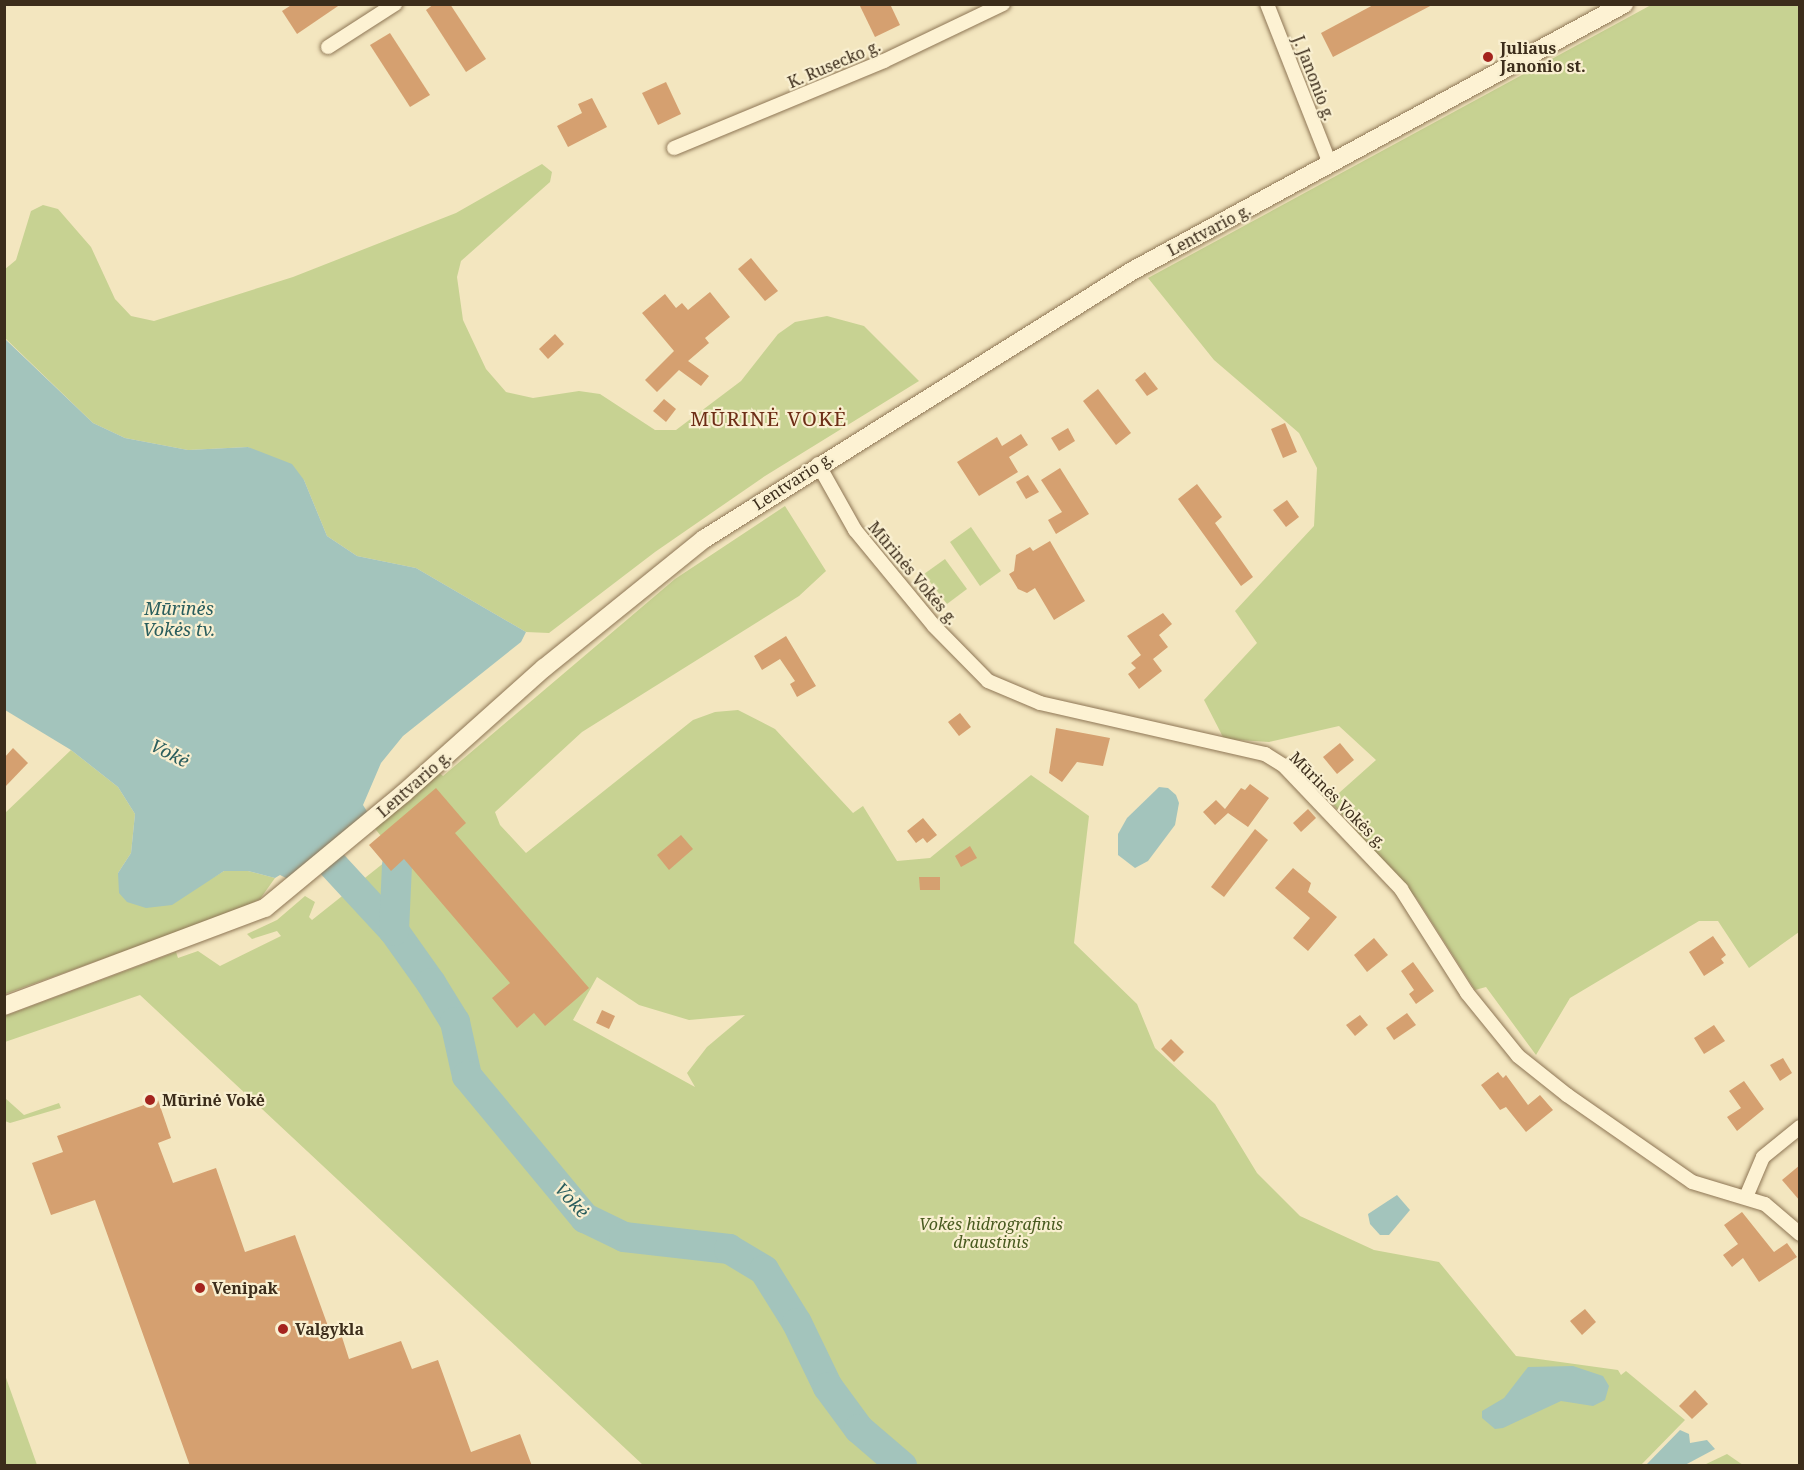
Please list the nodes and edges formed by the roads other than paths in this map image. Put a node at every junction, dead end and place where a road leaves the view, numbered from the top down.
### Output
1 (395, 4) edge
2 (1003, 4) edge
3 (1268, 4) edge
4 (1624, 4) edge
5 (327, 47) dead end
6 (674, 148) dead end
7 (1330, 164) junction
8 (818, 464) junction
9 (4, 1006) edge
10 (1800, 1127) edge
11 (1746, 1197) junction
12 (1800, 1234) edge

1 - 5 street
2 - 6 street, K. Rusecko g.
3 - 7 street, J. Janonio g.
4 - 7 main road, Lentvario g.
7 - 8 main road, Lentvario g.
8 - 9 main road, Lentvario g.
8 - 11 street, Mūrinės Vokės g.
10 - 11 street
11 - 12 street, Mūrinės Vokės g.

